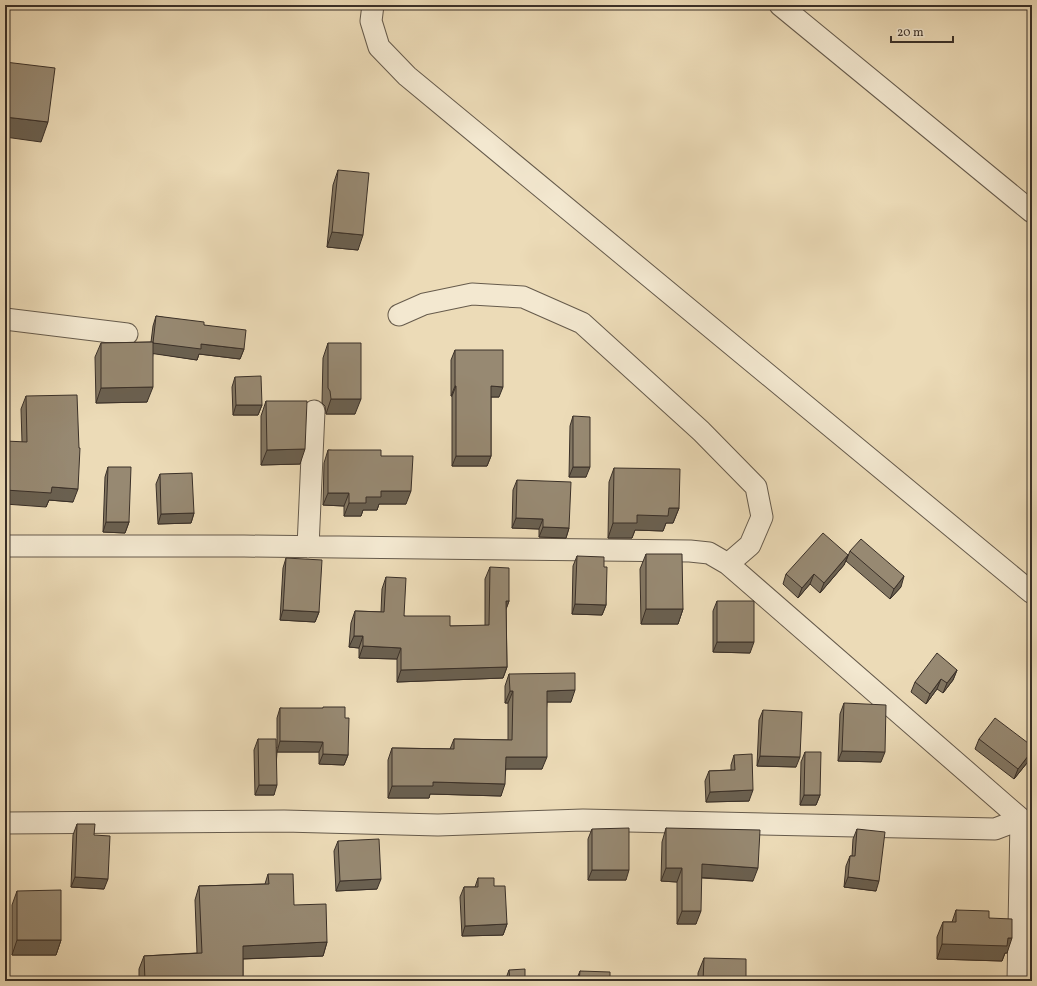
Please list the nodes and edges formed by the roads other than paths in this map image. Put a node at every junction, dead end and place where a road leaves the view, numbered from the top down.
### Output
1 (373, 5) edge
2 (780, 5) edge
3 (1032, 212) edge
4 (399, 315) dead end
5 (5, 319) edge
6 (127, 334) dead end
7 (314, 411) dead end
8 (5, 546) edge
9 (308, 547) junction
10 (728, 564) junction
11 (1032, 593) edge
12 (1021, 819) junction
13 (5, 823) edge
14 (1018, 981) edge

1 - 11 street
2 - 3 street
4 - 10 street
5 - 6 street
7 - 9 street
8 - 9 street
9 - 10 street
10 - 12 street
12 - 13 street
12 - 14 street

